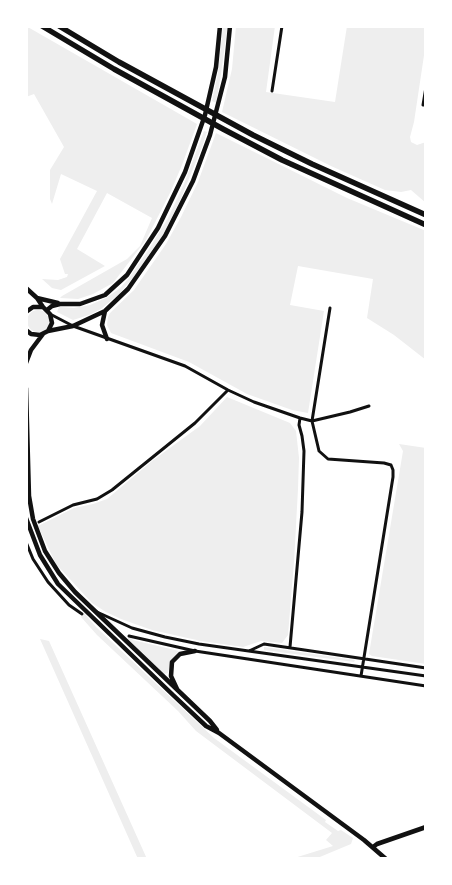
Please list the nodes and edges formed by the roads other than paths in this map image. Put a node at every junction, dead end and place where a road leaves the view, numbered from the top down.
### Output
1 (42, 26) edge
2 (59, 26) edge
3 (220, 26) edge
4 (230, 26) edge
5 (282, 26) edge
6 (426, 87) edge
7 (272, 91) dead end
8 (426, 105) edge
9 (426, 216) edge
10 (426, 225) edge
11 (26, 288) edge
12 (37, 298) junction
13 (60, 304) junction
14 (330, 308) dead end
15 (46, 310) junction
16 (105, 311) junction
17 (26, 312) edge
18 (73, 326) junction
19 (26, 330) edge
20 (46, 333) junction
21 (108, 339) junction
22 (26, 363) edge
23 (26, 388) edge
24 (228, 390) junction
25 (369, 406) dead end
26 (300, 418) junction
27 (312, 421) junction
28 (26, 518) edge
29 (39, 522) dead end
30 (26, 542) edge
31 (96, 612) junction
32 (82, 614) dead end
33 (129, 636) dead end
34 (290, 647) junction
35 (195, 651) junction
36 (249, 651) junction
37 (364, 658) junction
38 (362, 667) junction
39 (426, 668) edge
40 (361, 676) junction
41 (426, 676) edge
42 (426, 686) edge
43 (177, 690) junction
44 (219, 733) junction
45 (426, 826) edge
46 (373, 847) junction
47 (386, 859) edge

1 - 10 highway
2 - 9 highway
3 - 13 street
4 - 16 street
5 - 7 street
6 - 8 street
11 - 12 street
12 - 13 street
12 - 15 street
13 - 15 street
14 - 27 street
15 - 17 street
15 - 18 street
15 - 20 street
16 - 18 street
16 - 21 street
18 - 20 street
18 - 21 street
19 - 20 street
20 - 22 street
21 - 24 street
23 - 31 street
24 - 26 street
24 - 29 street
25 - 27 street
26 - 27 street
26 - 34 street
27 - 37 street
28 - 44 street
30 - 32 street
31 - 36 street
31 - 43 street
33 - 35 street
34 - 36 street
34 - 37 street
35 - 40 street
35 - 43 street
36 - 38 street
37 - 38 street
37 - 39 street
38 - 40 street
38 - 41 street
40 - 42 street
43 - 44 street
44 - 46 street
45 - 46 street
46 - 47 street

